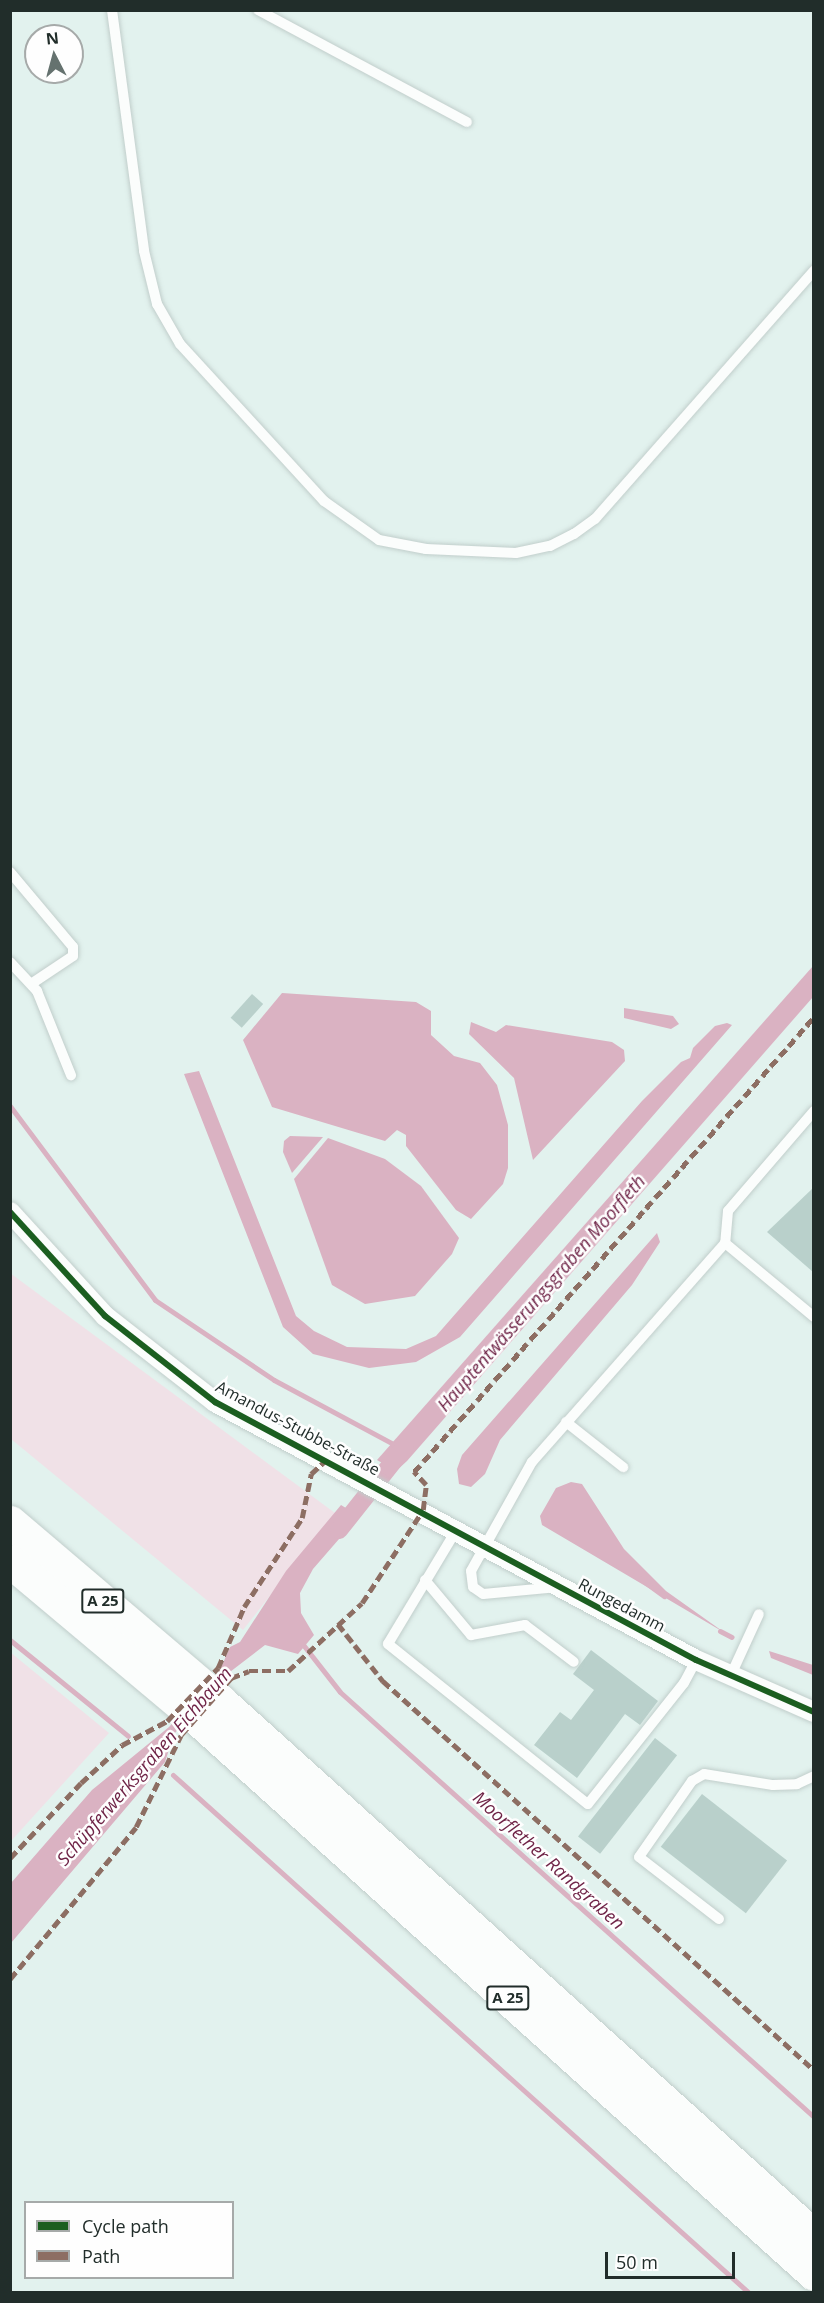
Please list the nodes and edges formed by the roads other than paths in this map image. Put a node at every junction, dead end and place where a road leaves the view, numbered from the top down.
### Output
1 (112, 10) edge
2 (258, 10) edge
3 (466, 122) dead end
4 (813, 271) edge
5 (10, 872) edge
6 (10, 962) edge
7 (31, 984) junction
8 (71, 1075) dead end
9 (813, 1111) edge
10 (10, 1212) edge
11 (725, 1243) junction
12 (813, 1317) edge
13 (566, 1422) junction
14 (623, 1467) dead end
15 (423, 1510) joint
16 (10, 1522) edge
17 (457, 1529) junction
18 (485, 1545) junction
19 (10, 1561) edge
20 (425, 1580) junction
21 (560, 1587) junction
22 (759, 1614) dead end
23 (696, 1660) junction
24 (574, 1662) dead end
25 (730, 1677) junction
26 (186, 1690) junction
27 (211, 1712) junction
28 (813, 1712) edge
29 (813, 1776) edge
30 (719, 1919) dead end
31 (813, 2236) edge
32 (813, 2274) edge

1 - 4 lane
2 - 3 lane
5 - 7 lane
6 - 7 lane
7 - 8 lane
9 - 11 lane
10 - 15 street, Amandus-Stubbe-Straße
11 - 12 lane
11 - 13 lane
13 - 14 lane
13 - 18 lane
15 - 17 street, Rungedamm
16 - 26 highway, A 25
17 - 18 street, Rungedamm
17 - 20 lane
18 - 21 street, Rungedamm
18 - 21 lane
19 - 26 highway, A 25
20 - 23 lane
20 - 24 lane
21 - 23 street, Rungedamm
22 - 25 lane
23 - 25 street, Rungedamm
25 - 28 street, Rungedamm
26 - 27 highway, A 25
27 - 31 highway, A 25
27 - 32 highway, A 25
29 - 30 lane

